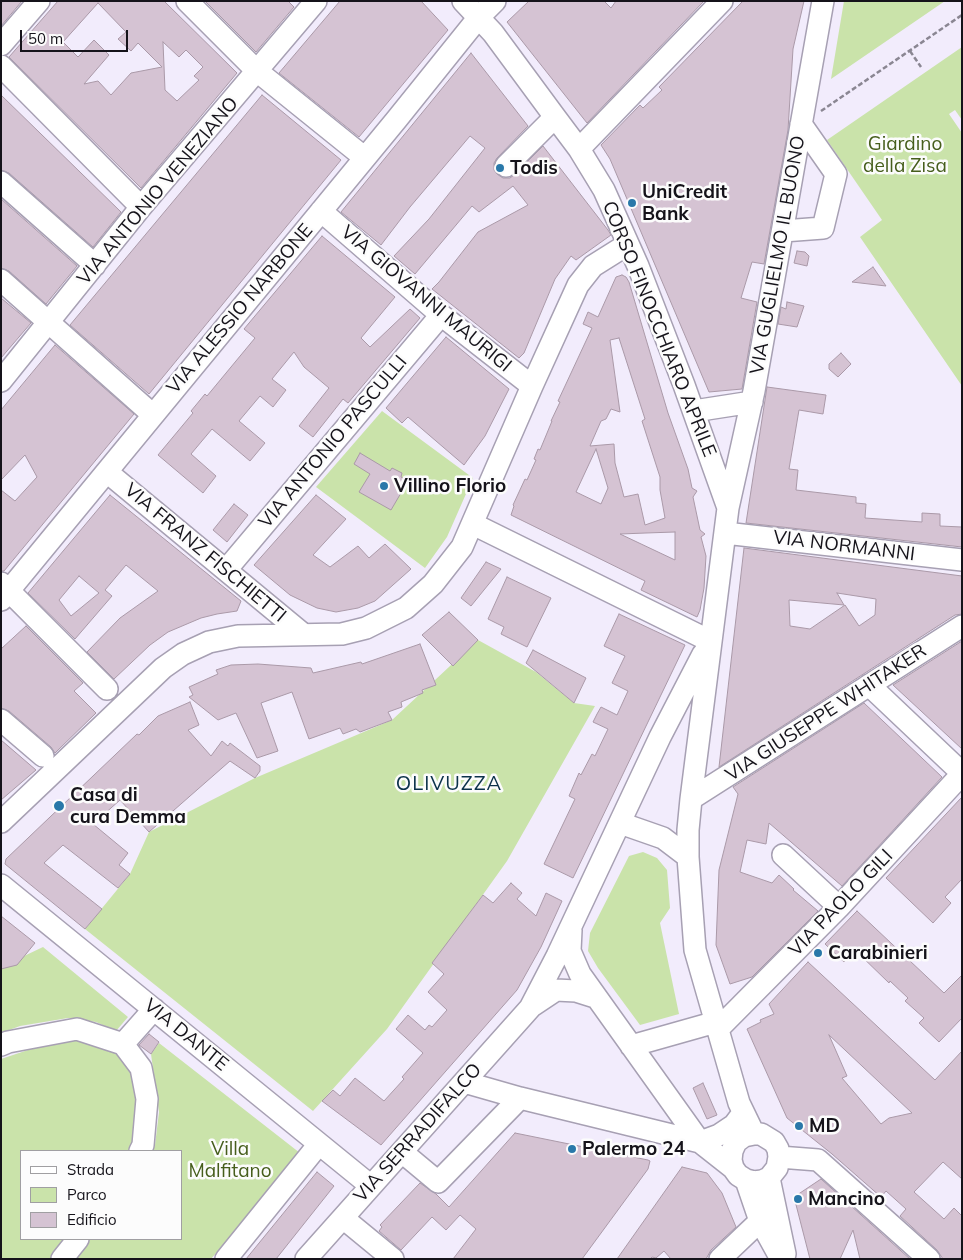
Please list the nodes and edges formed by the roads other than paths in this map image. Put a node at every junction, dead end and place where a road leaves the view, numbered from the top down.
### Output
1 (39, 1) edge
2 (187, 1) edge
3 (316, 1) edge
4 (463, 1) edge
5 (496, 1) edge
6 (722, 1) edge
7 (823, 1) edge
8 (479, 17) junction
9 (1, 45) edge
10 (1, 66) edge
11 (257, 71) junction
12 (555, 117) junction
13 (801, 124) junction
14 (579, 148) junction
15 (365, 158) junction
16 (506, 166) dead end
17 (1, 182) edge
18 (141, 207) junction
19 (321, 211) junction
20 (783, 231) junction
21 (628, 244) junction
22 (95, 265) junction
23 (1, 280) edge
24 (441, 315) junction
25 (50, 323) junction
26 (1, 382) edge
27 (532, 386) junction
28 (752, 402) junction
29 (694, 411) junction
30 (153, 415) junction
31 (107, 472) junction
32 (728, 508) junction
33 (473, 524) junction
34 (725, 533) junction
35 (962, 560) edge
36 (226, 570) junction
37 (4, 591) edge
38 (962, 626) edge
39 (303, 634) junction
40 (710, 640) junction
41 (869, 685) junction
42 (107, 689) dead end
43 (1, 720) edge
44 (43, 756) dead end
45 (962, 774) edge
46 (691, 800) junction
47 (1, 822) edge
48 (620, 824) junction
49 (783, 855) dead end
50 (688, 857) junction
51 (1, 885) edge
52 (839, 907) junction
53 (571, 927) junction
54 (595, 997) junction
55 (530, 1008) junction
56 (154, 1009) junction
57 (717, 1026) junction
58 (123, 1044) junction
59 (1, 1045) edge
60 (631, 1046) junction
61 (464, 1082) junction
62 (520, 1098) junction
63 (743, 1114) junction
64 (754, 1134) junction
65 (700, 1142) junction
66 (319, 1144) junction
67 (140, 1150) edge
68 (402, 1152) junction
69 (779, 1157) junction
70 (739, 1174) junction
71 (769, 1178) junction
72 (371, 1186) junction
73 (343, 1218) junction
74 (760, 1221) junction
75 (77, 1240) edge
76 (62, 1259) edge
77 (226, 1259) edge
78 (306, 1259) edge
79 (393, 1259) edge
80 (720, 1259) edge
81 (781, 1259) edge
82 (786, 1259) edge
83 (929, 1259) edge

1 - 9 street
2 - 11 street
3 - 11 street, VIA ANTONIO VENEZIANO
4 - 8 street, CORSO FINOCCHIARO APRILE
5 - 8 street, VIA ALESSIO NARBONE
6 - 14 street
7 - 13 street, VIA GUGLIELMO IL BUONO
8 - 12 street, CORSO FINOCCHIARO APRILE
8 - 15 street, VIA ALESSIO NARBONE
10 - 18 street
11 - 15 street
11 - 18 street, VIA ANTONIO VENEZIANO
12 - 14 street, CORSO FINOCCHIARO APRILE
12 - 16 street
13 - 20 street, VIA GUGLIELMO IL BUONO
13 - 20 street
14 - 21 street, CORSO FINOCCHIARO APRILE
15 - 19 street, VIA ALESSIO NARBONE
17 - 22 street
18 - 22 street, VIA ANTONIO VENEZIANO
19 - 24 street, VIA GIOVANNI MAURIGI
19 - 30 street, VIA ALESSIO NARBONE
20 - 28 street, VIA GUGLIELMO IL BUONO
21 - 27 street
21 - 29 street, CORSO FINOCCHIARO APRILE
22 - 25 street, VIA ANTONIO VENEZIANO
23 - 25 street
24 - 27 street, VIA GIOVANNI MAURIGI
24 - 36 street, VIA ANTONIO PASCULLI
25 - 26 street, VIA ANTONIO VENEZIANO
25 - 30 street
27 - 33 street
28 - 29 street
28 - 32 street, VIA GUGLIELMO IL BUONO
29 - 32 street, CORSO FINOCCHIARO APRILE
30 - 31 street, VIA ALESSIO NARBONE
31 - 36 street, VIA FRANZ FISCHIETTI
31 - 37 street, VIA ALESSIO NARBONE
32 - 34 street, CORSO FINOCCHIARO APRILE
33 - 39 street
33 - 40 street
34 - 35 street, VIA NORMANNI
34 - 40 street, CORSO FINOCCHIARO APRILE
36 - 39 street, VIA FRANZ FISCHIETTI
37 - 42 street
38 - 41 street, VIA GIUSEPPE WHITAKER
39 - 47 street
40 - 46 street, CORSO FINOCCHIARO APRILE
40 - 48 street
41 - 45 street
41 - 46 street, VIA GIUSEPPE WHITAKER
43 - 44 street
45 - 52 street, VIA PAOLO GILI
46 - 50 street, CORSO FINOCCHIARO APRILE
48 - 50 street
48 - 53 street
49 - 52 street
50 - 57 street, CORSO FINOCCHIARO APRILE
51 - 56 street, VIA DANTE
52 - 57 street, VIA PAOLO GILI
53 - 54 street
53 - 55 street
54 - 55 street
54 - 60 street
55 - 61 street, VIA SERRADIFALCO
56 - 58 street
56 - 66 street, VIA DANTE
57 - 60 street
57 - 63 street, CORSO FINOCCHIARO APRILE
58 - 59 street
58 - 67 street
60 - 65 street
61 - 62 street
61 - 68 street, VIA SERRADIFALCO
62 - 65 street
62 - 68 street
63 - 64 street, CORSO FINOCCHIARO APRILE
63 - 65 street
64 - 69 street
64 - 70 street
65 - 70 street
66 - 72 street, VIA DANTE
66 - 77 street
68 - 72 street, VIA SERRADIFALCO
69 - 71 street
69 - 83 street
70 - 71 street
70 - 74 street
71 - 82 street
72 - 73 street, VIA SERRADIFALCO
73 - 78 street, VIA SERRADIFALCO
73 - 79 street
74 - 80 street
74 - 81 street
75 - 76 street

